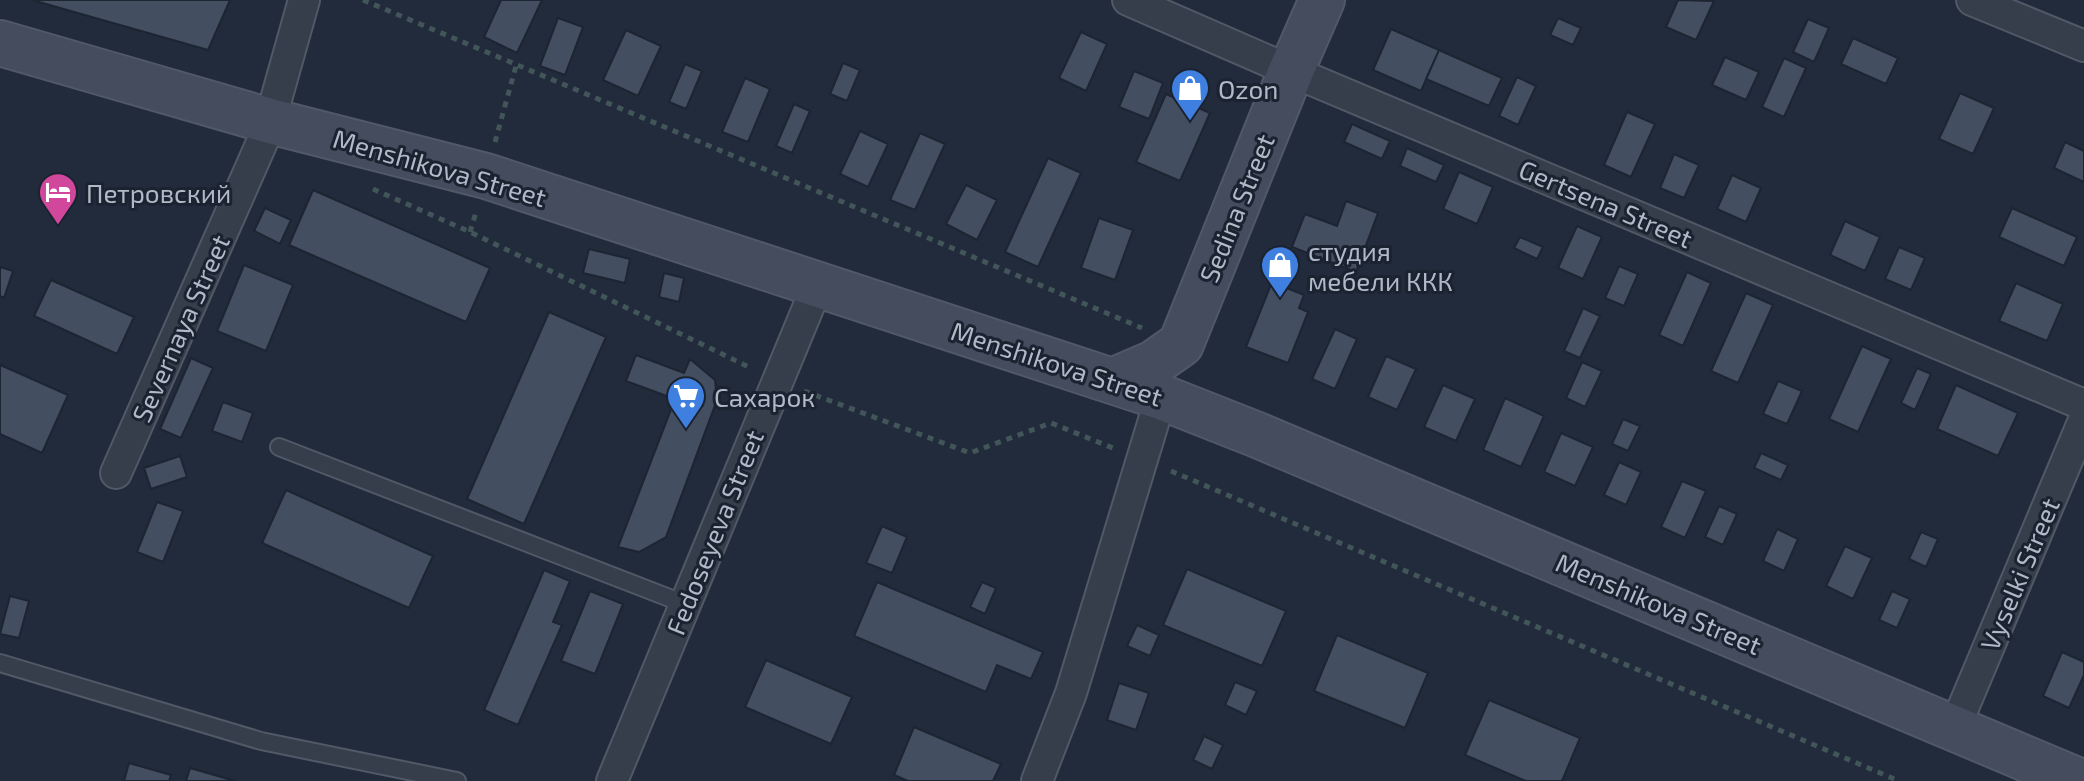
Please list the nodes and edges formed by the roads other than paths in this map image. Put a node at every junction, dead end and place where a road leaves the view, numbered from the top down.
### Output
1 (304, 0) edge
2 (1128, 0) edge
3 (1322, 0) edge
4 (1972, 0) edge
5 (0, 43) edge
6 (2084, 46) edge
7 (1291, 71) junction
8 (270, 121) junction
9 (818, 284) junction
10 (1112, 381) junction
11 (1161, 397) junction
12 (2084, 405) edge
13 (2084, 420) edge
14 (279, 447) dead end
15 (116, 473) dead end
16 (685, 604) junction
17 (0, 663) edge
18 (1955, 727) junction
19 (2012, 768) edge
20 (457, 781) edge
21 (612, 781) edge
22 (1037, 781) edge
23 (2079, 781) edge

1 - 8 street, Severnaya Street
2 - 7 street, Gertsena Street
3 - 7 main road, Sedina Street
4 - 6 street
5 - 8 main road, Menshikova Street
7 - 10 main road, Sedina Street
7 - 12 street, Gertsena Street
8 - 9 main road, Menshikova Street
8 - 15 street, Severnaya Street
9 - 10 main road, Menshikova Street
9 - 16 street, Fedoseyeva Street
10 - 11 main road, Menshikova Street
11 - 18 main road, Menshikova Street
11 - 22 street
13 - 18 street, Vyselki Street
14 - 16 lane
16 - 21 street, Fedoseyeva Street
17 - 20 lane
18 - 19 main road, Menshikova Street
19 - 23 main road, Menshikova Street

